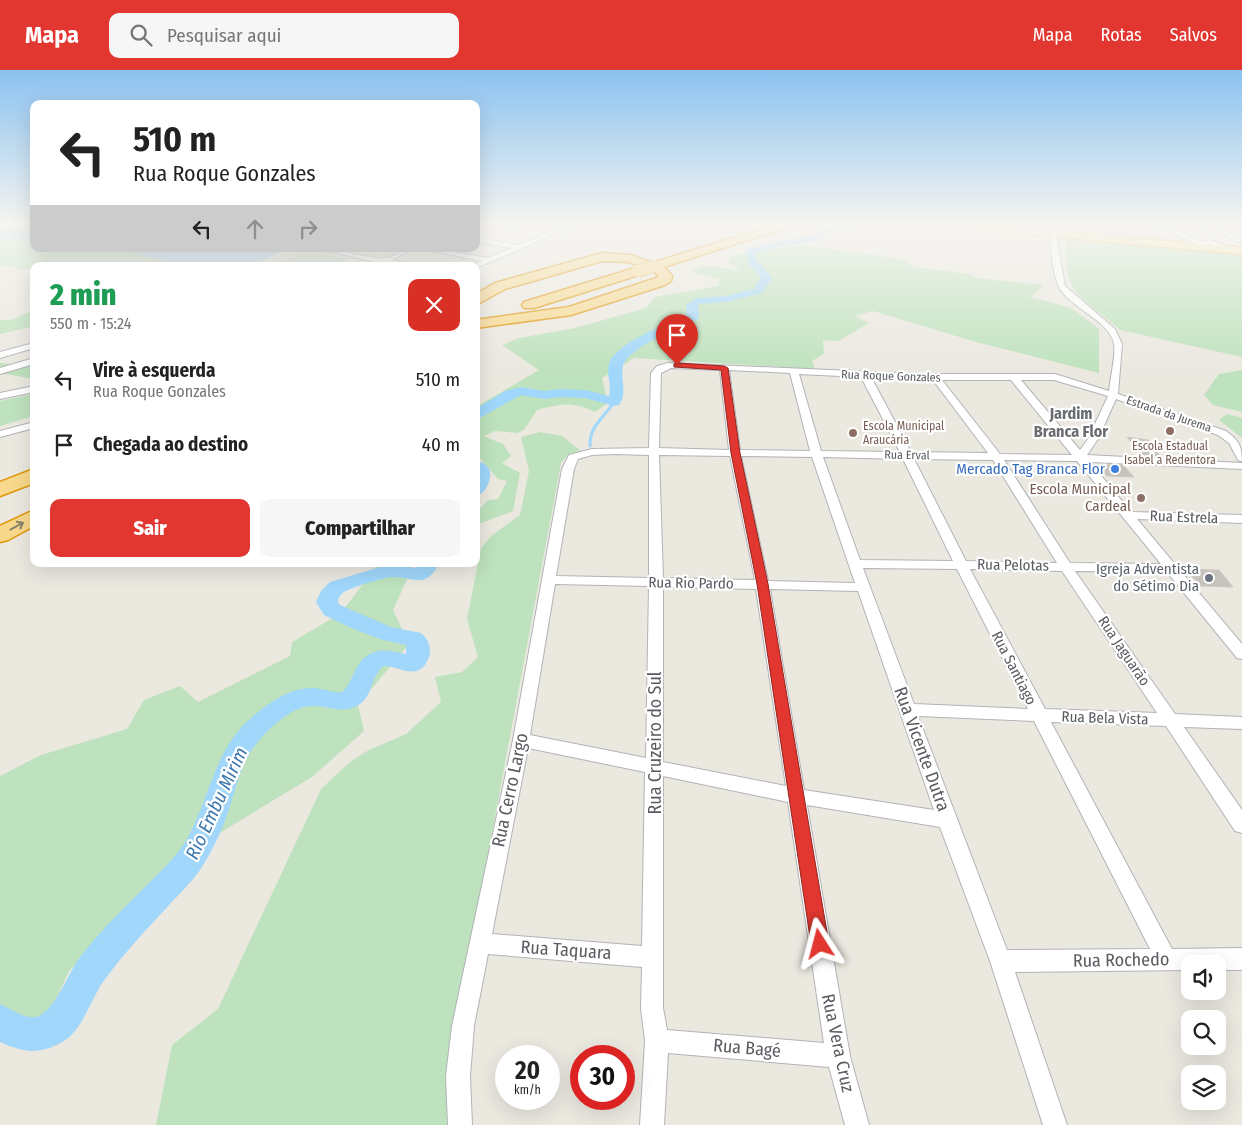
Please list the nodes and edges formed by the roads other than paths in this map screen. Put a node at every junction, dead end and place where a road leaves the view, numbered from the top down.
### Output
1 (538, 274) edge
2 (602, 274) edge
3 (611, 274) edge
4 (664, 274) edge
5 (1059, 274) edge
6 (518, 280) junction
7 (579, 284) junction
8 (521, 297) dead end
9 (480, 298) edge
10 (494, 306) dead end
11 (581, 308) junction
12 (480, 310) edge
13 (480, 321) edge
14 (480, 323) edge
15 (30, 346) edge
16 (0, 355) edge
17 (30, 362) edge
18 (666, 365) joint
19 (724, 368) junction
20 (0, 371) edge
21 (794, 371) junction
22 (865, 375) junction
23 (1014, 377) junction
24 (936, 378) junction
25 (30, 390) edge
26 (1113, 395) junction
27 (0, 396) edge
28 (30, 426) edge
29 (0, 434) edge
30 (654, 452) junction
31 (735, 453) junction
32 (816, 454) junction
33 (906, 456) junction
34 (996, 456) junction
35 (573, 457) joint
36 (1079, 458) junction
37 (1242, 458) edge
38 (1242, 466) edge
39 (30, 478) edge
40 (0, 490) edge
41 (1126, 515) junction
42 (30, 518) edge
43 (1242, 519) edge
44 (0, 536) edge
45 (856, 564) junction
46 (960, 564) junction
47 (1066, 567) junction
48 (1170, 568) junction
49 (549, 580) junction
50 (656, 582) junction
51 (762, 584) junction
52 (863, 587) junction
53 (1242, 654) edge
54 (908, 710) junction
55 (1038, 715) junction
56 (1171, 720) junction
57 (1242, 723) edge
58 (521, 740) junction
59 (655, 768) junction
60 (797, 796) junction
61 (947, 820) junction
62 (1242, 826) edge
63 (479, 943) junction
64 (652, 957) junction
65 (1166, 959) junction
66 (1242, 959) edge
67 (1001, 961) junction
68 (657, 1041) junction
69 (838, 1056) junction
70 (460, 1125) edge
71 (652, 1125) edge
72 (857, 1125) edge
73 (1055, 1125) edge

1 - 6 highway
2 - 7 highway
3 - 7 highway
4 - 11 highway
5 - 26 street
6 - 7 highway
6 - 9 highway
7 - 8 highway
7 - 11 highway
7 - 13 highway
10 - 12 highway
11 - 14 highway
15 - 16 street
17 - 20 street
18 - 19 street, Rua Roque Gonzales
18 - 30 street, Rua Cruzeiro do Sul
19 - 21 street, Rua Roque Gonzales
19 - 31 street, Rua Vera Cruz
21 - 22 street, Rua Roque Gonzales
21 - 32 street, Rua Vicente Dutra
22 - 24 street, Rua Roque Gonzales
22 - 33 street, Rua Santiago
23 - 24 street, Rua Roque Gonzales
23 - 26 street, Rua Roque Gonzales
23 - 36 street
24 - 34 street, Rua Jaguarão
25 - 27 street
26 - 36 street
26 - 37 street, Estrada da Jurema
28 - 29 street
30 - 31 street, Rua Erval
30 - 35 street, Rua Erval
30 - 50 street, Rua Cruzeiro do Sul
31 - 32 street, Rua Erval
31 - 51 street, Rua Vera Cruz
32 - 33 street, Rua Erval
32 - 45 street, Rua Vicente Dutra
33 - 34 street, Rua Erval
33 - 46 street, Rua Santiago
34 - 36 street, Rua Erval
34 - 47 street, Rua Jaguarão
35 - 49 street, Rua Cerro Largo
36 - 38 street, Rua Erval
36 - 41 street
39 - 40 highway
41 - 43 street, Rua Estrela
41 - 48 street
44 -> 42 highway
45 - 46 street, Rua Pelotas
45 - 52 street, Rua Vicente Dutra
46 - 47 street, Rua Pelotas
46 - 55 street, Rua Santiago
47 - 48 street, Rua Pelotas
47 - 56 street, Rua Jaguarão
48 - 53 street
49 - 50 street, Rua Rio Pardo
49 - 58 street, Rua Cerro Largo
50 - 51 street, Rua Rio Pardo
50 - 59 street, Rua Cruzeiro do Sul
51 - 52 street, Rua Rio Pardo
51 - 60 street, Rua Vera Cruz
52 - 54 street, Rua Vicente Dutra
54 - 55 street, Rua Bela Vista
54 - 61 street, Rua Vicente Dutra
55 - 56 street, Rua Bela Vista
55 - 65 street, Rua Santiago
56 - 57 street, Rua Bela Vista
56 - 62 street, Rua Jaguarão
58 - 59 street
58 - 63 street, Rua Cerro Largo
59 - 60 street
59 - 64 street, Rua Cruzeiro do Sul
60 - 61 street
60 - 69 street, Rua Vera Cruz
61 - 67 street, Rua Vicente Dutra
63 - 64 street, Rua Taquara
63 - 70 street, Rua Cerro Largo
64 - 68 street, Rua Cruzeiro do Sul
65 - 66 street, Rua Rochedo
65 - 67 street, Rua Rochedo
67 - 73 street, Rua Vicente Dutra
68 - 69 street, Rua Bagé
68 - 71 street, Rua Cruzeiro do Sul
69 - 72 street, Rua Vera Cruz

